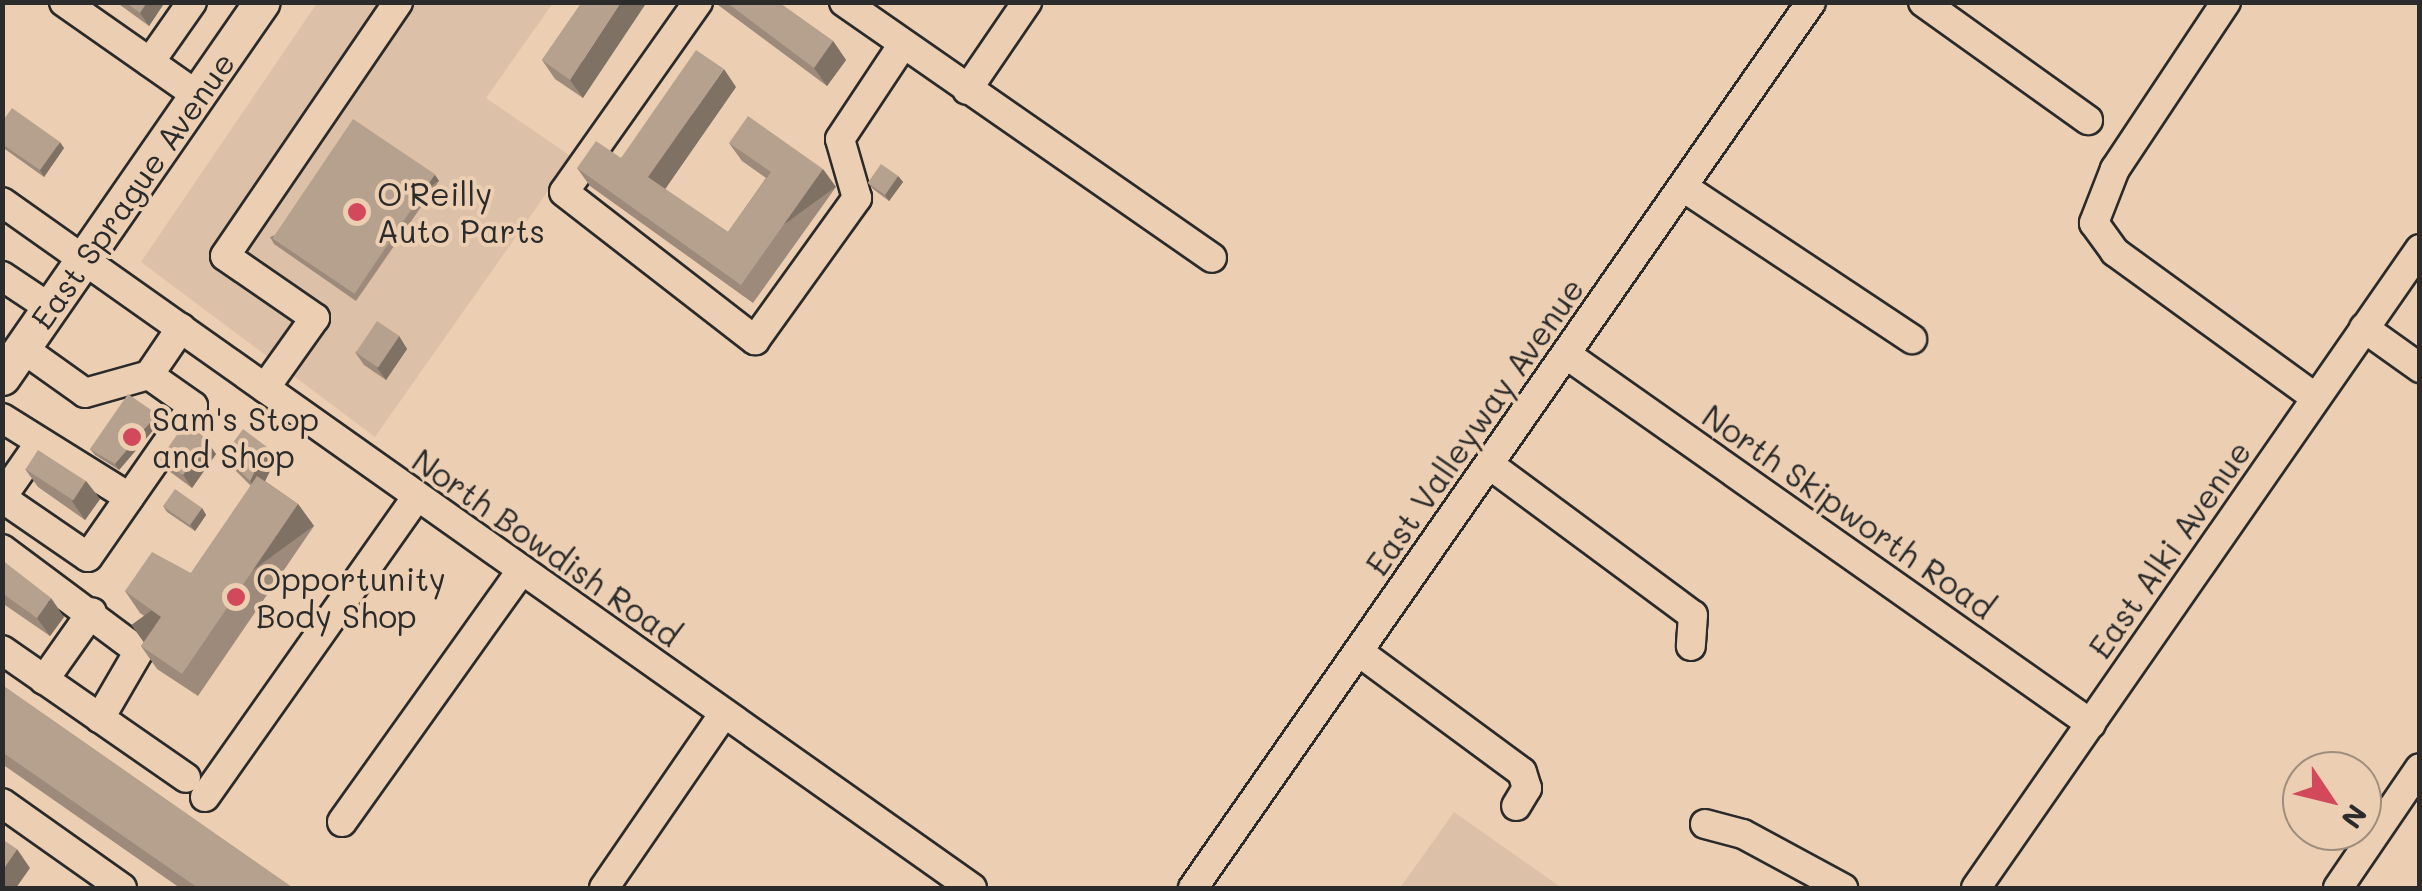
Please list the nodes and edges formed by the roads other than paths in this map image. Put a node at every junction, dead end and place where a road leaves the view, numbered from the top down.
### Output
1 (64, 2) edge
2 (192, 2) edge
3 (262, 2) edge
4 (398, 2) edge
5 (698, 2) edge
6 (844, 2) edge
7 (1028, 2) edge
8 (1811, 2) edge
9 (1923, 2) edge
10 (2226, 2) edge
11 (903, 44) junction
12 (150, 62) junction
13 (968, 90) junction
14 (197, 95) junction
15 (2088, 120) dead end
16 (1683, 186) junction
17 (3, 204) edge
18 (2420, 249) edge
19 (1212, 258) dead end
20 (84, 259) junction
21 (2, 276) edge
22 (50, 308) junction
23 (181, 328) junction
24 (2364, 328) junction
25 (1912, 340) dead end
26 (1566, 355) junction
27 (12, 362) edge
28 (2420, 368) edge
29 (149, 374) junction
30 (265, 388) junction
31 (2316, 398) junction
32 (2, 418) edge
33 (39, 444) junction
34 (1490, 465) junction
35 (416, 496) junction
36 (129, 497) junction
37 (2, 498) edge
38 (2, 549) edge
39 (521, 571) junction
40 (92, 612) junction
41 (1691, 646) dead end
42 (2, 650) edge
43 (1359, 652) junction
44 (44, 680) junction
45 (723, 715) junction
46 (100, 718) junction
47 (2091, 724) junction
48 (2420, 768) edge
49 (2, 803) edge
50 (1516, 806) dead end
51 (342, 822) dead end
52 (1706, 824) dead end
53 (122, 888) edge
54 (604, 888) edge
55 (972, 888) edge
56 (1194, 888) edge
57 (1843, 888) edge
58 (1976, 888) edge
59 (2338, 888) edge

1 - 12 street
2 - 12 street
3 - 14 main road, East Sprague Avenue
4 - 30 street
5 - 11 street
6 - 11 street
7 - 13 street
8 - 16 street, East Valleyway Avenue
9 - 15 street
10 - 31 street
11 - 13 street
12 - 14 street
13 - 19 street
14 - 20 main road, East Sprague Avenue
16 - 25 street
16 - 26 street, East Valleyway Avenue
17 - 20 street, North Bowdish Road
18 - 24 street, East Alki Avenue
20 - 22 main road, East Sprague Avenue
20 - 23 street, North Bowdish Road
21 - 22 street
22 - 27 main road, East Sprague Avenue
23 - 29 street
23 - 30 street, North Bowdish Road
24 - 28 street
24 - 31 street, East Alki Avenue
26 - 34 street, East Valleyway Avenue
26 - 47 street, North Skipworth Road
27 - 29 street
29 - 36 street
30 - 35 street, North Bowdish Road
31 - 47 street, East Alki Avenue
32 - 33 street
33 - 36 street
33 - 37 street
34 - 41 street
34 - 43 street, East Valleyway Avenue
35 - 39 street, North Bowdish Road
35 - 46 street
36 - 37 street
38 - 40 street
39 - 45 street, North Bowdish Road
39 - 51 street
40 - 44 street
40 - 46 street
42 - 44 street
43 - 50 street
43 - 56 street, East Valleyway Avenue
44 - 46 street
45 - 54 street
45 - 55 street, North Bowdish Road
47 - 58 street, East Alki Avenue
48 - 59 street
49 - 53 street
52 - 57 street

